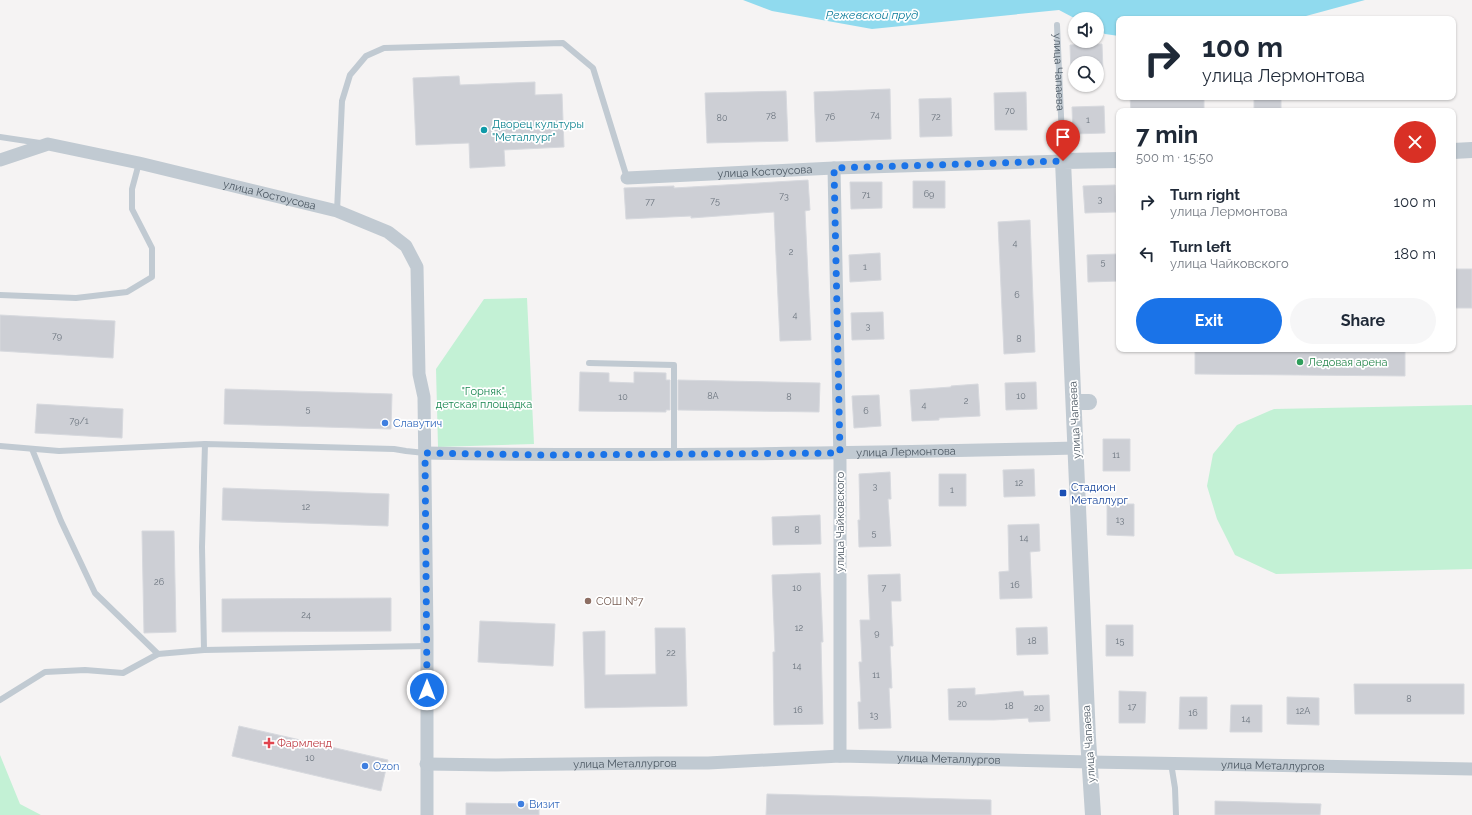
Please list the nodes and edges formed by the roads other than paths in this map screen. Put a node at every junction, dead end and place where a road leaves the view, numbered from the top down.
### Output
1 (1058, 25) dead end
2 (0, 137) edge
3 (48, 144) junction
4 (1472, 150) edge
5 (1456, 151) edge
6 (0, 160) edge
7 (1116, 160) edge
8 (1063, 161) junction
9 (139, 163) junction
10 (834, 168) junction
11 (627, 178) joint
12 (337, 211) junction
13 (0, 295) edge
14 (589, 363) dead end
15 (205, 444) junction
16 (0, 446) edge
17 (1076, 448) junction
18 (32, 449) junction
19 (425, 453) junction
20 (840, 453) junction
21 (674, 454) junction
22 (427, 646) junction
23 (204, 650) junction
24 (158, 654) junction
25 (0, 700) edge
26 (840, 756) junction
27 (1090, 762) junction
28 (1171, 763) junction
29 (426, 764) junction
30 (1472, 769) edge
31 (427, 815) edge
32 (1093, 815) edge
33 (1176, 815) edge

1 - 8 lane, улица Чапаева
2 - 3 lane
3 - 6 street
3 - 9 street, улица Костоусова
4 - 5 street
7 - 8 street, улица Костоусова
8 - 10 street, улица Костоусова
8 - 17 street, улица Чапаева
9 - 12 street, улица Костоусова
9 - 13 lane
10 - 11 street, улица Костоусова
10 - 20 street, улица Чайковского
11 - 12 lane
12 - 19 street, улица Костоусова
14 - 21 lane
15 - 18 lane
15 - 19 lane
15 - 23 lane
16 - 18 lane
17 - 20 street, улица Лермонтова
17 - 27 street, улица Чапаева
18 - 24 lane
19 - 21 street, улица Лермонтова
19 - 22 street, улица Костоусова
20 - 21 street, улица Лермонтова
20 - 26 street, улица Чайковского
22 - 23 lane
22 - 29 street, улица Костоусова
23 - 24 lane
24 - 25 lane
26 - 27 street, улица Металлургов
26 - 29 street, улица Металлургов
27 - 28 street, улица Металлургов
27 - 32 street, улица Чапаева
28 - 30 street, улица Металлургов
28 - 33 lane
29 - 31 street, улица Костоусова

